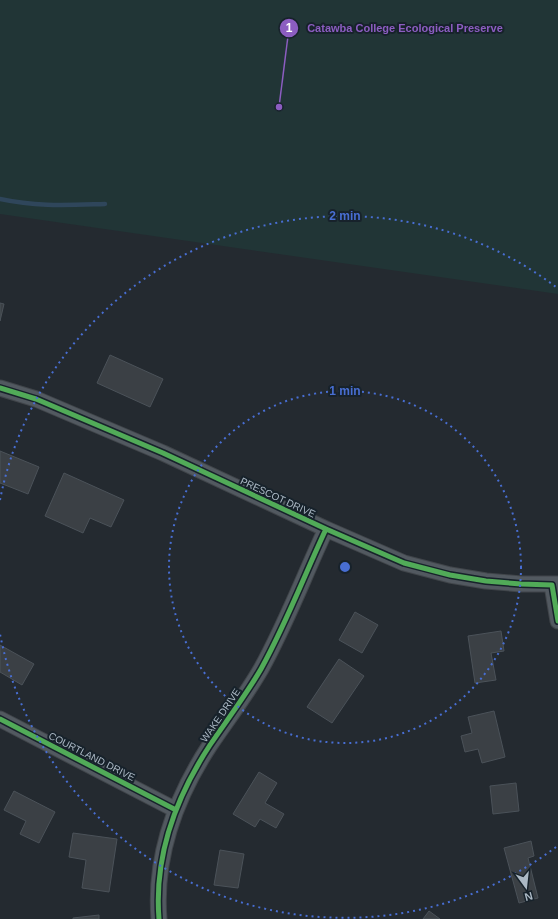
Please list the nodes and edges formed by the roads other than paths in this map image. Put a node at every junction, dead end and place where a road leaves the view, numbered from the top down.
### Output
1 (0, 388) edge
2 (326, 529) junction
3 (555, 584) edge
4 (558, 621) edge
5 (0, 719) edge
6 (176, 810) junction
7 (159, 919) edge

1 - 2 street, PRESCOT DRIVE
2 - 3 street, PRESCOT DRIVE
2 - 6 street, WAKE DRIVE
3 - 4 street
5 - 6 street, COURTLAND DRIVE
6 - 7 street, WAKE DRIVE

